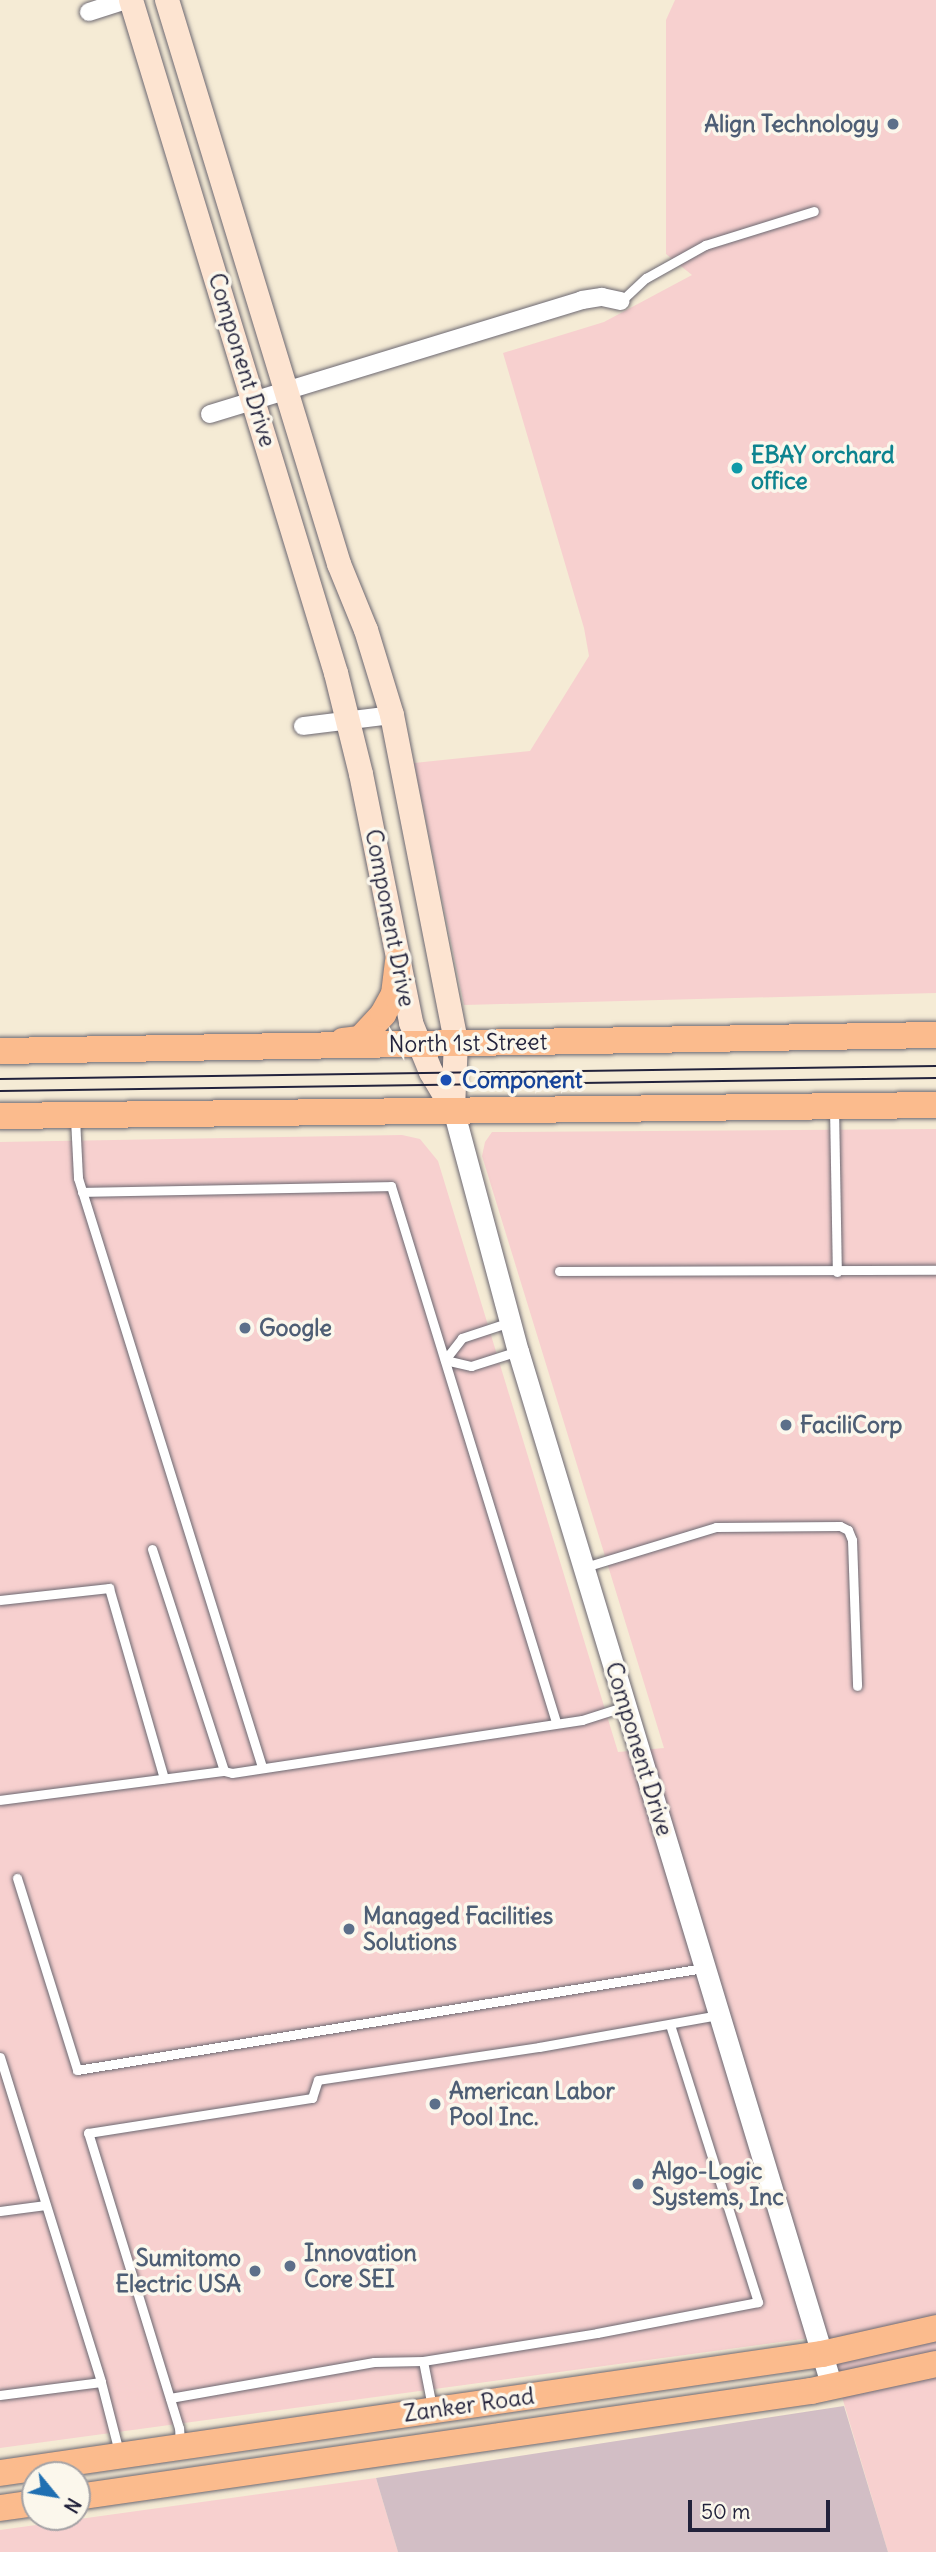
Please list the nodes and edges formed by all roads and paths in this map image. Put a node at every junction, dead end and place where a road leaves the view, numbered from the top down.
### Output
1 (129, 0) edge
2 (167, 0) edge
3 (89, 12) dead end
4 (814, 211) dead end
5 (621, 301) joint
6 (288, 390) junction
7 (254, 401) junction
8 (210, 414) dead end
9 (392, 715) junction
10 (348, 720) junction
11 (303, 726) dead end
12 (398, 961) junction
13 (936, 1035) edge
14 (456, 1042) junction
15 (418, 1044) junction
16 (314, 1045) junction
17 (0, 1051) edge
18 (936, 1105) edge
19 (834, 1106) junction
20 (453, 1109) junction
21 (75, 1115) junction
22 (0, 1116) edge
23 (82, 1192) junction
24 (936, 1270) edge
25 (559, 1271) dead end
26 (837, 1272) junction
27 (510, 1322) junction
28 (518, 1350) junction
29 (445, 1360) junction
30 (152, 1549) dead end
31 (585, 1567) junction
32 (0, 1600) edge
33 (857, 1686) dead end
34 (626, 1706) junction
35 (556, 1722) junction
36 (262, 1767) junction
37 (224, 1771) junction
38 (164, 1778) junction
39 (0, 1800) edge
40 (17, 1878) dead end
41 (705, 1967) junction
42 (719, 2015) junction
43 (670, 2025) junction
44 (0, 2057) edge
45 (46, 2205) junction
46 (0, 2211) edge
47 (936, 2328) edge
48 (822, 2354) junction
49 (423, 2361) junction
50 (936, 2364) edge
51 (101, 2382) junction
52 (832, 2387) junction
53 (0, 2395) edge
54 (170, 2398) junction
55 (433, 2411) junction
56 (180, 2446) junction
57 (120, 2455) junction
58 (0, 2473) edge
59 (91, 2495) edge
60 (21, 2505) edge
61 (0, 2508) edge

1 - 3 street
1 - 7 main road, Component Drive
2 - 6 main road, Component Drive
4 - 5 lane
5 - 6 street
6 - 7 street
6 - 9 main road, Component Drive
7 - 8 street
7 - 10 main road, Component Drive
9 - 10 street
9 - 14 main road, Component Drive
10 - 11 street
10 - 12 main road, Component Drive
12 - 15 main road, Component Drive
12 - 16 main road
13 - 14 main road, North 1st Street
14 - 15 main road, North 1st Street
14 - 20 main road, Component Drive
15 - 16 main road, North 1st Street
15 - 20 main road, Component Drive
16 - 17 main road, North 1st Street
18 - 19 main road
19 - 20 main road
19 - 26 lane
20 - 21 main road
20 - 27 street, Component Drive
21 - 22 main road
21 - 23 lane
23 - 29 lane
23 - 36 lane
24 - 26 lane
25 - 26 lane
27 - 28 street, Component Drive
27 - 29 lane
28 - 29 lane
28 - 31 street, Component Drive
29 - 35 lane
30 - 37 lane
31 - 33 lane
31 - 34 street, Component Drive
32 - 38 lane
34 - 35 lane
34 - 41 street, Component Drive
35 - 36 lane
36 - 37 lane
37 - 38 lane
38 - 39 lane
40 - 41 lane
41 - 42 street, Component Drive
42 - 43 lane
42 - 48 street, Component Drive
43 - 49 lane
43 - 54 lane
44 - 45 lane
45 - 46 lane
45 - 51 lane
47 - 48 main road, Zanker Road
48 - 52 street, Component Drive
48 - 55 main road, Zanker Road
49 - 54 lane
49 - 55 lane
50 - 52 main road, Zanker Road
51 - 53 lane
51 - 57 lane
52 - 59 main road, Zanker Road
54 - 56 lane
55 - 56 main road, Zanker Road
56 - 57 main road, Zanker Road
57 - 58 main road, Zanker Road
60 - 61 main road

